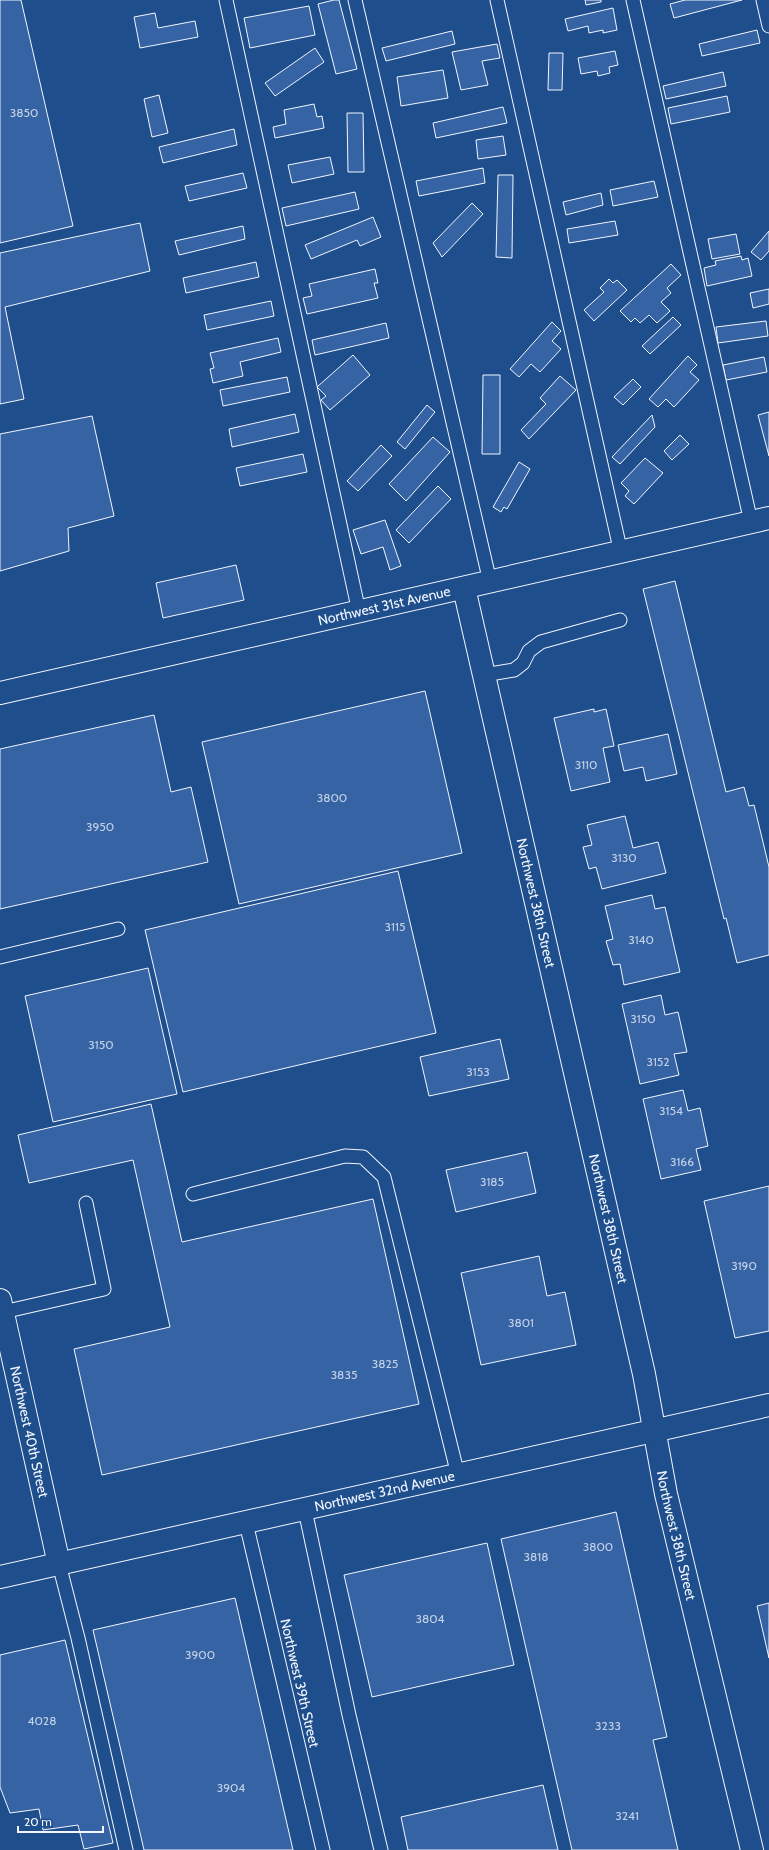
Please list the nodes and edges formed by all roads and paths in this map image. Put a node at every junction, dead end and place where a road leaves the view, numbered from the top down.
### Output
1 (226, 0) edge
2 (355, 0) edge
3 (497, 0) edge
4 (633, 0) edge
5 (763, 0) edge
6 (769, 26) edge
7 (760, 520) edge
8 (621, 553) junction
9 (490, 582) junction
10 (464, 588) junction
11 (359, 612) junction
12 (620, 620) dead end
13 (484, 675) junction
14 (0, 693) edge
15 (118, 929) dead end
16 (0, 957) edge
17 (193, 1194) dead end
18 (86, 1203) dead end
19 (1, 1306) edge
20 (769, 1405) edge
21 (655, 1431) junction
22 (458, 1475) junction
23 (305, 1510) junction
24 (246, 1523) junction
25 (58, 1564) junction
26 (0, 1577) edge
27 (126, 1850) edge
28 (323, 1850) edge
29 (381, 1850) edge
30 (752, 1850) edge

1 - 11 lane
2 - 9 lane
3 - 8 lane
4 - 7 lane
5 - 6 lane
7 - 8 street, Northwest 31st Avenue
8 - 9 street, Northwest 31st Avenue
9 - 10 street, Northwest 31st Avenue
10 - 11 street, Northwest 31st Avenue
10 - 13 street, Northwest 38th Street
11 - 14 street, Northwest 31st Avenue
12 - 13 lane
13 - 21 street, Northwest 38th Street
15 - 16 lane
17 - 22 lane
18 - 19 lane
19 - 25 street, Northwest 40th Street
20 - 21 street, Northwest 32nd Avenue
21 - 22 street, Northwest 32nd Avenue
21 - 30 street, Northwest 38th Street
22 - 23 street, Northwest 32nd Avenue
23 - 24 street, Northwest 32nd Avenue
23 - 29 lane
24 - 25 street, Northwest 32nd Avenue
24 - 28 lane, Northwest 39th Street
25 - 26 street, Northwest 32nd Avenue
25 - 27 lane

